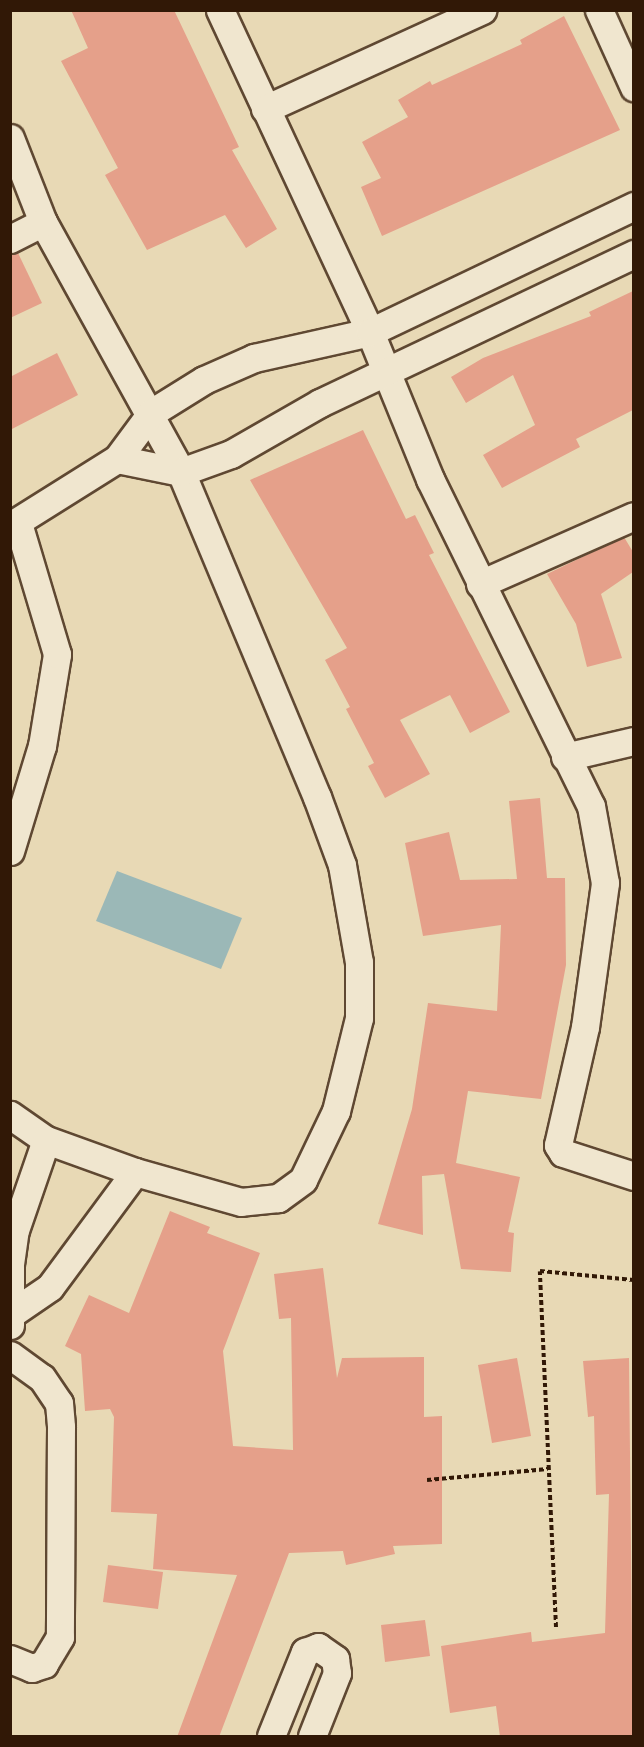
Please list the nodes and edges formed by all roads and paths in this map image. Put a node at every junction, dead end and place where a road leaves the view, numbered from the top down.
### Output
1 (220, 10) edge
2 (482, 10) edge
3 (599, 10) edge
4 (633, 87) edge
5 (265, 109) junction
6 (10, 138) edge
7 (17, 174) edge
8 (633, 206) edge
9 (43, 222) junction
10 (10, 239) edge
11 (633, 254) edge
12 (370, 332) junction
13 (387, 373) junction
14 (151, 413) junction
15 (117, 459) junction
16 (182, 472) junction
17 (633, 516) edge
18 (14, 524) edge
19 (480, 584) junction
20 (633, 741) edge
21 (566, 757) junction
22 (10, 851) edge
23 (10, 1115) edge
24 (46, 1140) junction
25 (135, 1172) junction
26 (633, 1176) edge
27 (10, 1265) edge
28 (633, 1280) edge
29 (13, 1318) edge
30 (10, 1356) edge
31 (548, 1469) junction
32 (427, 1480) dead end
33 (556, 1627) dead end
34 (10, 1659) edge
35 (271, 1737) edge
36 (312, 1737) edge

1 - 5 street
2 - 5 street
3 - 4 street
5 - 12 street
6 - 7 street
7 - 9 street
8 - 12 street
9 - 10 street
9 - 14 street
11 - 13 street
12 - 13 street
12 - 14 street
13 - 16 street
13 - 19 street
14 - 15 street
14 - 16 street
15 - 16 street
15 - 18 street
16 - 25 street
17 - 19 street
18 - 22 street
19 - 21 street
20 - 21 street
21 - 26 street
23 - 24 street
24 - 25 street
24 - 27 street
25 - 29 street
27 - 29 street
28 - 31 path
30 - 34 street
31 - 32 path
31 - 33 path
35 - 36 street

